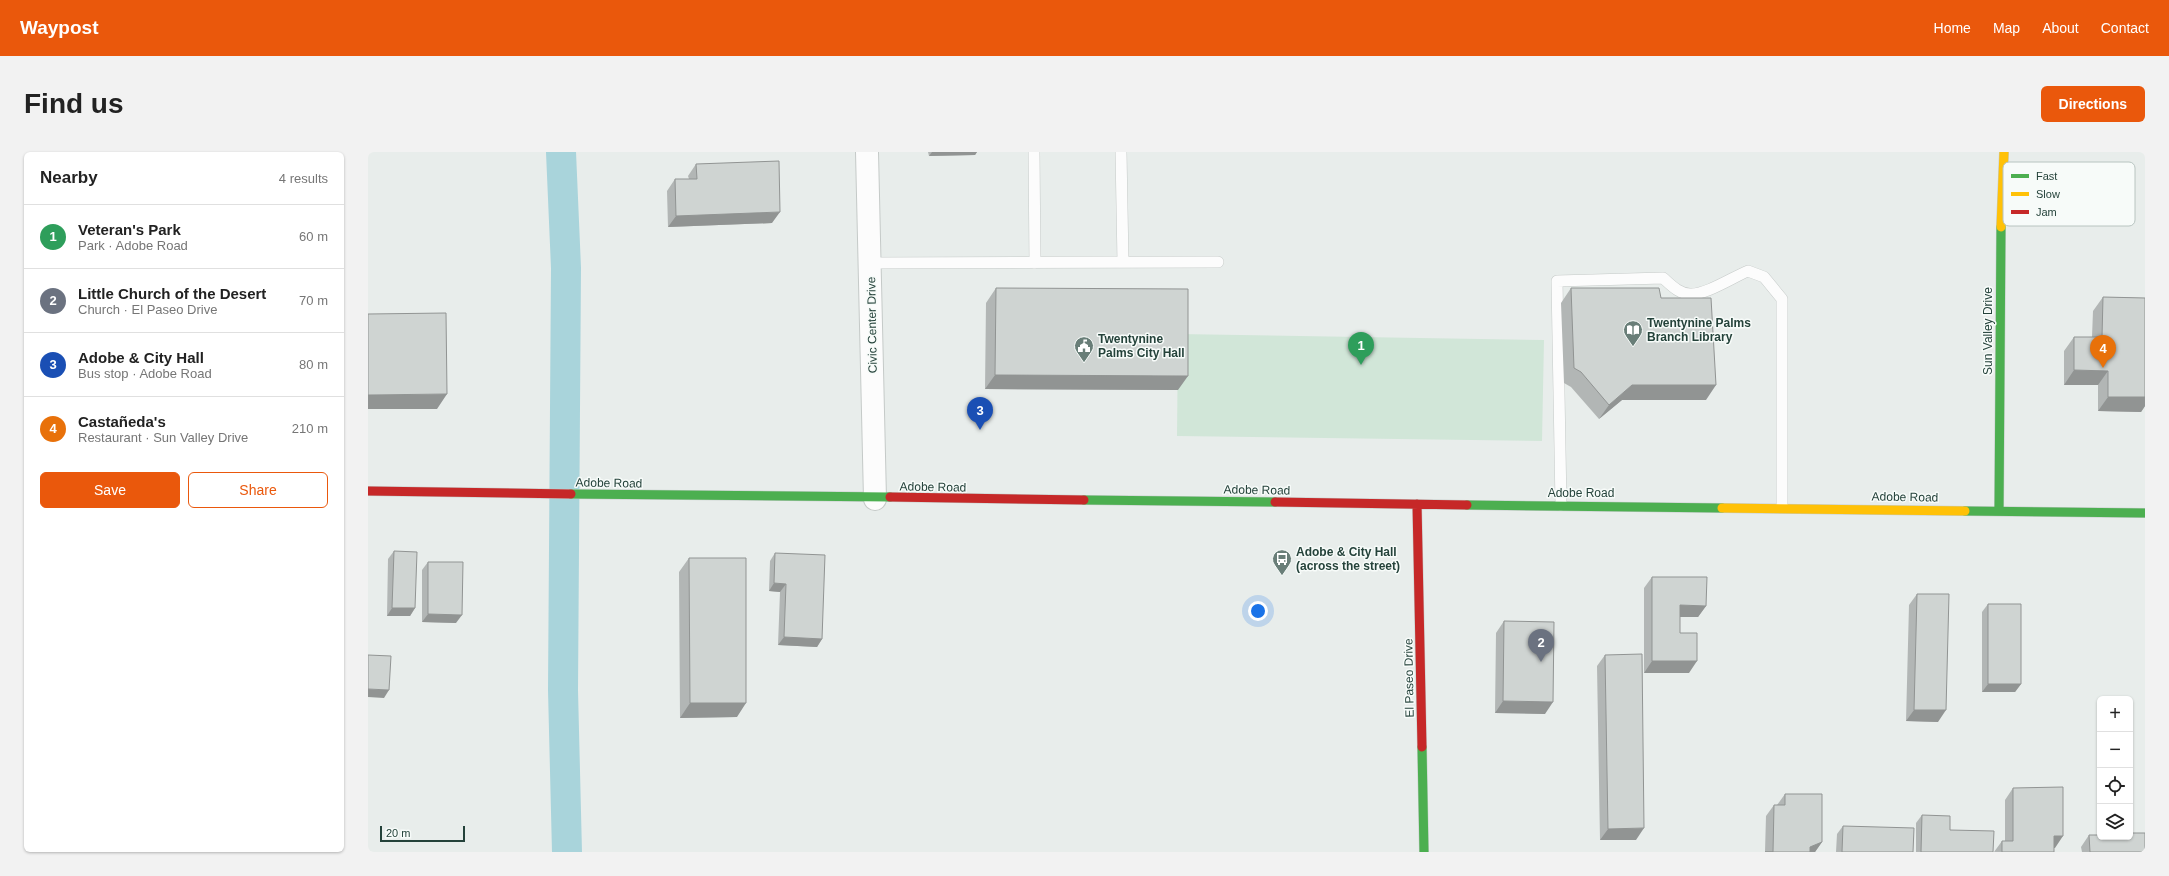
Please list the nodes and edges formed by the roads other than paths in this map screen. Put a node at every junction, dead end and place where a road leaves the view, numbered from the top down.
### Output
1 (868, 152) edge
2 (1034, 152) edge
3 (1122, 152) edge
4 (2004, 152) edge
5 (2004, 162) edge
6 (2003, 176) edge
7 (1123, 262) junction
8 (1218, 262) dead end
9 (870, 263) junction
10 (1035, 263) junction
11 (368, 491) edge
12 (875, 499) junction
13 (1417, 504) junction
14 (1561, 505) junction
15 (1782, 507) junction
16 (1999, 510) junction
17 (2145, 512) edge
18 (1424, 852) edge

1 - 9 street, Civic Center Drive
2 - 10 lane
3 - 7 lane
4 - 5 main road, Sun Valley Drive
6 - 16 main road, Sun Valley Drive
7 - 8 lane
7 - 10 lane
9 - 10 lane
9 - 12 street, Civic Center Drive
11 - 12 main road, Adobe Road
12 - 13 main road, Adobe Road
13 - 14 main road, Adobe Road
13 - 18 main road, El Paseo Drive
14 - 15 main road, Adobe Road
14 - 15 lane
15 - 16 main road, Adobe Road
16 - 17 main road, Adobe Road

